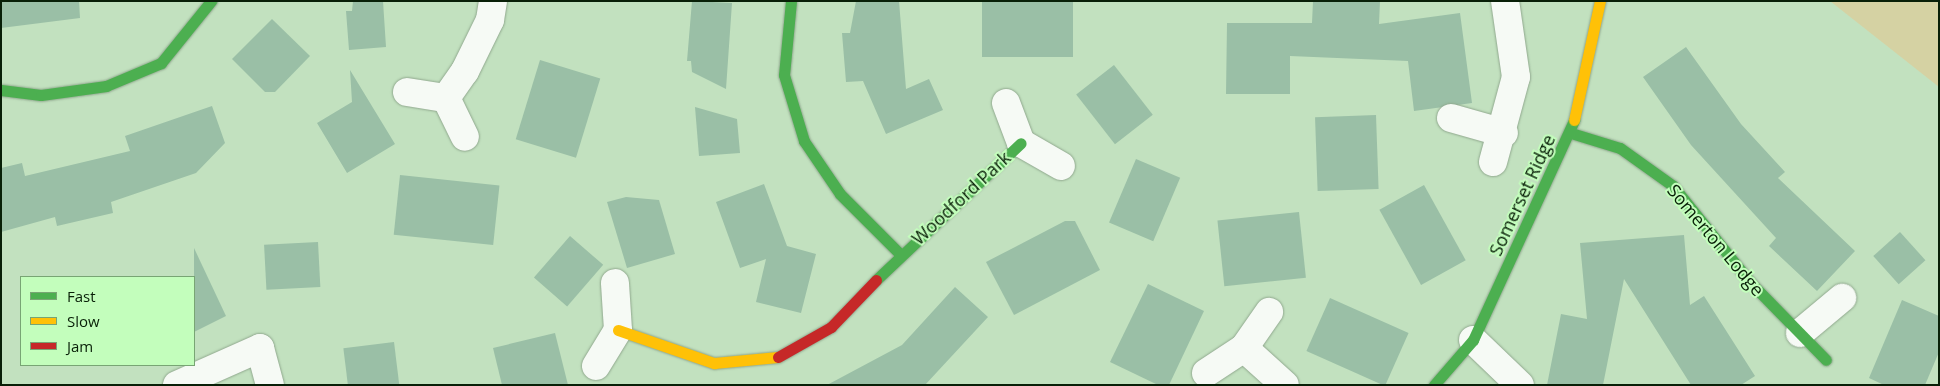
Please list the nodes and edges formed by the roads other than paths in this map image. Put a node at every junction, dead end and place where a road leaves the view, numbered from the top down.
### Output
1 (211, 1) edge
2 (493, 1) edge
3 (791, 1) edge
4 (1505, 1) edge
5 (1600, 1) edge
6 (1, 90) edge
7 (407, 92) dead end
8 (446, 98) junction
9 (1006, 103) dead end
10 (1451, 118) dead end
11 (1504, 132) junction
12 (1571, 133) junction
13 (465, 137) dead end
14 (1021, 143) junction
15 (1493, 162) dead end
16 (1061, 166) dead end
17 (900, 254) junction
18 (615, 283) dead end
19 (1842, 298) dead end
20 (1269, 312) dead end
21 (618, 330) junction
22 (1800, 333) junction
23 (1472, 340) junction
24 (1244, 348) junction
25 (1826, 360) dead end
26 (596, 366) dead end
27 (1206, 373) dead end
28 (177, 385) edge
29 (270, 385) edge
30 (1285, 385) edge
31 (1434, 385) edge
32 (1520, 385) edge

1 - 6 street
2 - 8 street
3 - 17 street, Woodford Park
4 - 11 street
5 - 12 street, Somerset Ridge
7 - 8 street
8 - 13 street
9 - 14 street, Woodford Park
10 - 11 street
11 - 15 street
12 - 22 street, Somerton Lodge
12 - 23 street, Somerset Ridge
14 - 16 street, Woodford Park
14 - 17 street, Woodford Park
17 - 21 street, Woodford Park
18 - 21 street
19 - 22 street
20 - 24 street
21 - 26 street
22 - 25 street, Somerton Lodge
23 - 31 street, Somerset Ridge
23 - 32 street
24 - 27 street
24 - 30 street
28 - 29 street

